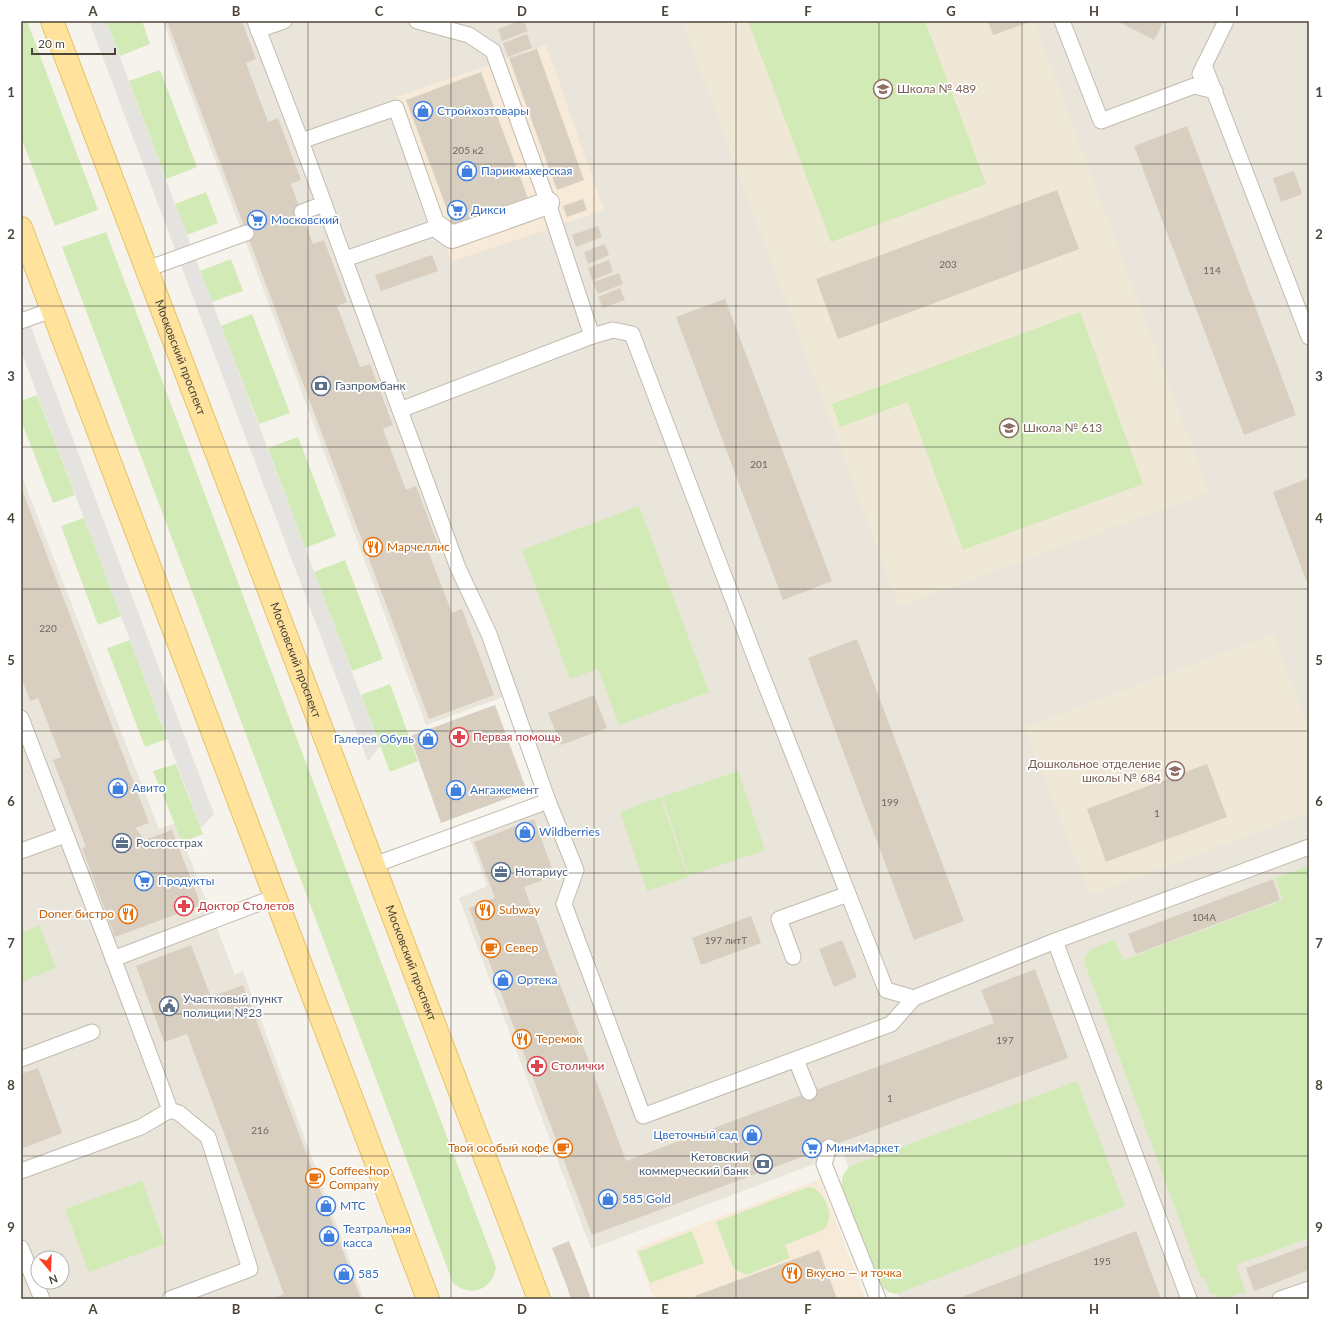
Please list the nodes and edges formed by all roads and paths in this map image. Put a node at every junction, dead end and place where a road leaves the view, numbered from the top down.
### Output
1 (52, 21) edge
2 (284, 21) edge
3 (417, 21) edge
4 (1062, 21) edge
5 (1226, 21) edge
6 (256, 25) edge
7 (1204, 65) junction
8 (1194, 86) junction
9 (1215, 91) junction
10 (301, 141) junction
11 (548, 203) junction
12 (324, 204) junction
13 (302, 212) dead end
14 (438, 227) junction
15 (21, 228) edge
16 (246, 233) dead end
17 (345, 260) junction
18 (147, 269) junction
19 (52, 310) junction
20 (21, 321) edge
21 (592, 336) junction
22 (1309, 337) edge
23 (400, 410) junction
24 (21, 718) edge
25 (548, 801) junction
26 (65, 835) junction
27 (1309, 847) edge
28 (21, 850) edge
29 (374, 864) junction
30 (848, 894) junction
31 (275, 897) junction
32 (1055, 941) junction
33 (794, 957) dead end
34 (112, 959) junction
35 (914, 998) junction
36 (92, 1032) dead end
37 (21, 1059) edge
38 (796, 1060) junction
39 (809, 1092) dead end
40 (170, 1110) junction
41 (829, 1147) dead end
42 (21, 1171) edge
43 (21, 1248) edge
44 (1309, 1289) edge
45 (42, 1299) edge
46 (170, 1299) edge
47 (428, 1299) edge
48 (539, 1299) edge
49 (878, 1299) edge
50 (1189, 1299) edge
51 (1280, 1299) edge

1 - 18 main road, Московский проспект
2 - 6 lane
3 - 11 lane
4 - 8 lane
5 - 7 lane
6 - 10 lane
7 - 8 lane
7 - 9 lane
8 - 9 lane
9 - 22 lane
10 - 12 lane
10 - 14 lane
11 - 14 street
11 - 21 lane
12 - 13 lane
12 - 17 lane
14 - 17 lane
15 - 19 main road
16 - 18 lane
17 - 23 lane
18 - 29 main road, Московский проспект
19 - 20 lane
19 - 31 main road
21 - 23 lane
21 - 30 lane
23 - 25 lane
24 - 26 lane
25 - 29 lane
25 - 38 lane
26 - 28 lane
26 - 34 lane
27 - 32 lane
29 - 48 main road, Московский проспект
30 - 33 lane
30 - 35 lane
31 - 34 lane
31 - 47 main road
32 - 35 lane
32 - 50 lane
34 - 40 lane
35 - 38 lane
36 - 37 lane
38 - 39 lane
40 - 42 lane
40 - 46 lane
41 - 49 lane
43 - 45 lane
44 - 51 lane

